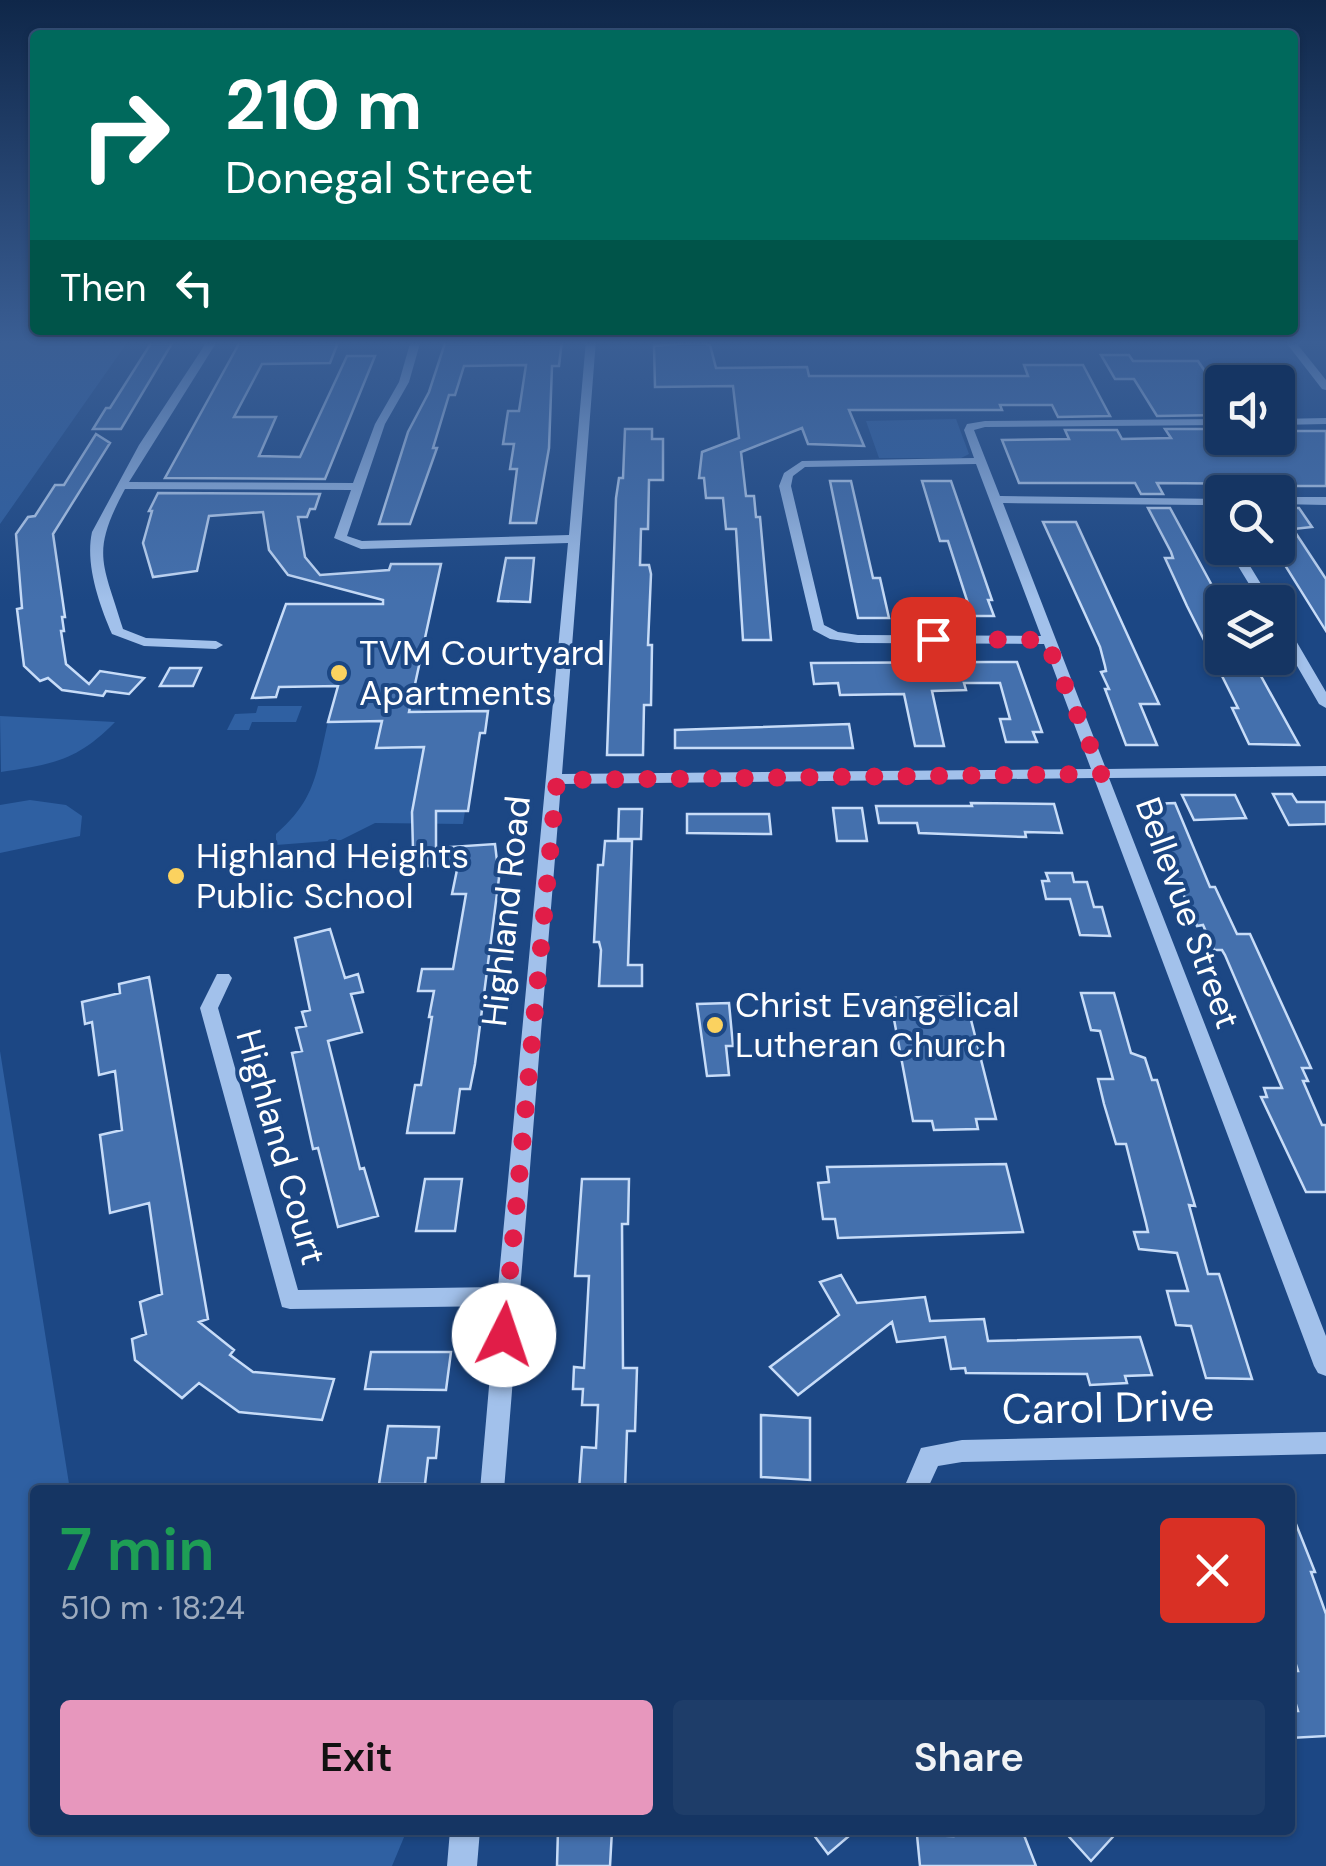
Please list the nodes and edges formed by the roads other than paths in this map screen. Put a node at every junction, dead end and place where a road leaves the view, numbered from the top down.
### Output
1 (159, 427) edge
2 (379, 427) edge
3 (583, 427) edge
4 (971, 427) edge
5 (980, 461) junction
6 (123, 485) junction
7 (356, 486) junction
8 (994, 499) junction
9 (1326, 500) edge
10 (1295, 501) edge
11 (1205, 502) edge
12 (573, 539) junction
13 (1046, 640) junction
14 (216, 645) dead end
15 (1295, 651) edge
16 (1326, 704) edge
17 (1326, 771) edge
18 (1102, 774) junction
19 (557, 780) junction
20 (223, 978) dead end
21 (508, 1296) junction
22 (1321, 1338) edge
23 (1326, 1366) edge
24 (1326, 1443) edge
25 (492, 1485) edge
26 (917, 1485) edge
27 (465, 1835) edge
28 (462, 1866) edge

1 - 6 street
2 - 7 street
3 - 12 street, Highland Road
4 - 5 street, Bellevue Street
5 - 8 street, Bellevue Street
5 - 13 street
6 - 7 street
6 - 14 street
7 - 12 street
8 - 11 street
8 - 13 street, Bellevue Street
9 - 10 street
12 - 19 street, Highland Road
13 - 18 street, Bellevue Street
15 - 16 street
17 - 18 street
18 - 19 street
18 - 22 street, Bellevue Street
19 - 21 street, Highland Road
20 - 21 street, Highland Court
21 - 25 street, Highland Road
22 - 23 street, Bellevue Street
24 - 26 street, Carol Drive
27 - 28 street

